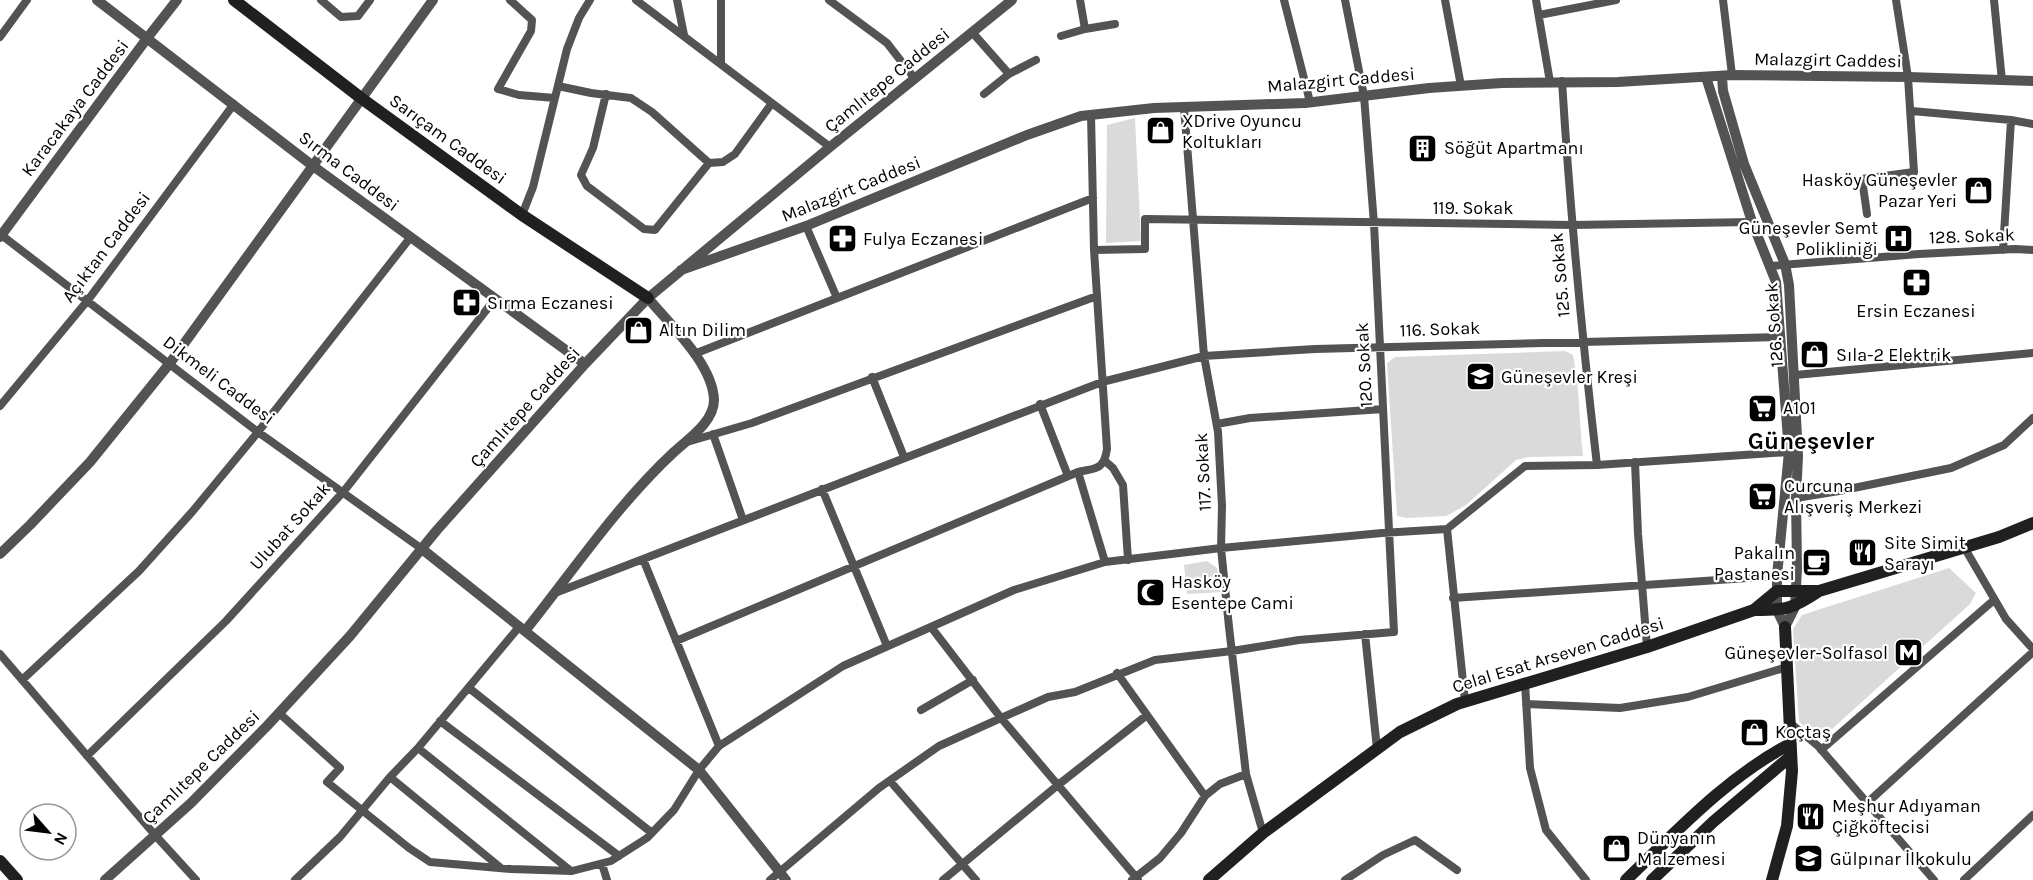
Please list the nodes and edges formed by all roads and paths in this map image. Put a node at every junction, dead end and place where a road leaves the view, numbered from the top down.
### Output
1 (27, 0) edge
2 (97, 0) edge
3 (177, 0) edge
4 (234, 0) edge
5 (321, 0) edge
6 (370, 0) edge
7 (433, 0) edge
8 (510, 0) edge
9 (590, 0) edge
10 (636, 0) edge
11 (677, 0) edge
12 (721, 0) edge
13 (829, 0) edge
14 (1012, 0) edge
15 (1080, 0) edge
16 (1284, 0) edge
17 (1345, 0) edge
18 (1445, 0) edge
19 (1536, 0) edge
20 (1616, 0) edge
21 (1723, 0) edge
22 (1896, 0) edge
23 (1994, 0) edge
24 (1539, 15) junction
25 (1115, 24) dead end
26 (1085, 29) junction
27 (972, 32) junction
28 (684, 35) junction
29 (1061, 36) dead end
30 (0, 37) edge
31 (148, 37) junction
32 (1036, 60) dead end
33 (721, 64) junction
34 (1009, 74) junction
35 (1727, 76) junction
36 (1706, 77) junction
37 (1908, 77) junction
38 (915, 79) junction
39 (1556, 81) junction
40 (2002, 81) junction
41 (2033, 81) edge
42 (558, 86) junction
43 (1461, 86) junction
44 (606, 94) junction
45 (984, 94) dead end
46 (1364, 96) junction
47 (362, 98) junction
48 (555, 98) junction
49 (1310, 102) junction
50 (772, 103) junction
51 (234, 104) junction
52 (1184, 107) junction
53 (1912, 111) junction
54 (1091, 115) junction
55 (2011, 120) junction
56 (2033, 124) edge
57 (830, 147) junction
58 (709, 163) junction
59 (313, 166) junction
60 (1093, 198) junction
61 (1867, 214) dead end
62 (522, 215) junction
63 (1193, 219) junction
64 (1752, 222) junction
65 (1374, 224) junction
66 (1572, 225) junction
67 (806, 226) junction
68 (1, 235) edge
69 (410, 238) junction
70 (1094, 250) junction
71 (2003, 250) junction
72 (2033, 250) edge
73 (1785, 264) junction
74 (1770, 266) junction
75 (681, 270) junction
76 (1097, 296) junction
77 (648, 298) junction
78 (837, 298) junction
79 (495, 299) junction
80 (88, 300) junction
81 (1781, 336) junction
82 (1582, 342) junction
83 (1380, 348) junction
84 (2033, 353) edge
85 (694, 354) junction
86 (1204, 356) junction
87 (170, 363) junction
88 (585, 364) junction
89 (1795, 375) junction
90 (872, 377) junction
91 (1102, 381) junction
92 (1040, 404) junction
93 (0, 406) edge
94 (1383, 409) junction
95 (2033, 418) edge
96 (1217, 424) junction
97 (258, 432) junction
98 (713, 434) junction
99 (684, 443) junction
100 (1789, 452) junction
101 (904, 457) junction
102 (1105, 461) junction
103 (1635, 462) junction
104 (1597, 465) junction
105 (1078, 472) junction
106 (1068, 476) junction
107 (822, 489) junction
108 (344, 491) junction
109 (1796, 498) junction
110 (742, 520) junction
111 (2033, 523) edge
112 (1447, 529) junction
113 (1389, 532) junction
114 (1964, 547) junction
115 (1221, 548) junction
116 (422, 549) junction
117 (0, 554) edge
118 (643, 559) junction
119 (1128, 560) junction
120 (1105, 562) junction
121 (854, 566) junction
122 (1777, 576) junction
123 (1641, 585) junction
124 (1777, 591) junction
125 (1795, 591) junction
126 (1819, 591) junction
127 (555, 593) junction
128 (1454, 598) junction
129 (1994, 600) junction
130 (1795, 607) junction
131 (1754, 610) junction
132 (1777, 610) junction
133 (931, 627) junction
134 (1785, 627) junction
135 (522, 629) junction
136 (1365, 634) junction
137 (676, 641) junction
138 (887, 646) junction
139 (1647, 647) junction
140 (2033, 650) edge
141 (1232, 651) junction
142 (0, 654) edge
143 (1787, 667) junction
144 (1118, 674) junction
145 (22, 680) junction
146 (973, 680) junction
147 (1525, 683) junction
148 (469, 688) junction
149 (1465, 701) junction
150 (1526, 704) junction
151 (921, 710) dead end
152 (279, 713) junction
153 (1147, 716) junction
154 (1001, 718) junction
155 (441, 721) junction
156 (1789, 722) junction
157 (719, 746) junction
158 (418, 748) junction
159 (1377, 749) junction
160 (1791, 750) junction
161 (1821, 750) junction
162 (87, 756) junction
163 (699, 770) junction
164 (1246, 774) junction
165 (390, 777) junction
166 (890, 781) junction
167 (1058, 785) junction
168 (1204, 796) junction
169 (1867, 803) junction
170 (362, 810) junction
171 (2033, 815) edge
172 (652, 833) junction
173 (1263, 833) junction
174 (155, 835) junction
175 (619, 856) junction
176 (0, 861) edge
177 (602, 864) junction
178 (962, 864) junction
179 (502, 868) junction
180 (1457, 870) dead end
181 (572, 871) junction
182 (778, 877) edge
183 (1135, 879) edge
184 (17, 880) edge
185 (105, 880) edge
186 (196, 880) edge
187 (295, 880) edge
188 (607, 880) edge
189 (943, 880) edge
190 (976, 880) edge
191 (1209, 880) edge
192 (1345, 880) edge
193 (1586, 880) edge
194 (1626, 880) edge
195 (1652, 880) edge
196 (1772, 880) edge
197 (1934, 880) edge
198 (1964, 880) edge

1 - 30 street
2 - 31 street, Sırma Caddesi
3 - 31 street, Karacakaya Caddesi
4 - 47 main road, Sarıçam Caddesi
5 - 6 street
7 - 47 street
8 - 48 street
9 - 42 street
10 - 28 street
11 - 28 street
12 - 33 street
13 - 38 street
14 - 27 street, Çamlıtepe Caddesi
15 - 26 street
16 - 49 street
17 - 46 street, 120. Sokak
18 - 43 street
19 - 24 street, 125. Sokak
20 - 24 street
21 - 35 street
22 - 37 street
23 - 40 street
24 - 39 street, 125. Sokak
25 - 26 street
26 - 29 street
27 - 34 street
27 - 38 street, Çamlıtepe Caddesi
28 - 33 street
31 - 51 street, Sırma Caddesi
31 - 68 street, Karacakaya Caddesi
32 - 34 street
33 - 50 street
34 - 45 street
35 - 36 street, Malazgirt Caddesi
35 - 37 street, Malazgirt Caddesi
35 - 73 street, 126. Sokak
36 - 39 street, Malazgirt Caddesi
36 - 64 street, 126. Sokak
37 - 40 street, Malazgirt Caddesi
37 - 53 street
38 - 57 street, Çamlıtepe Caddesi
39 - 43 street, Malazgirt Caddesi
39 - 66 street, 125. Sokak
40 - 41 street, Malazgirt Caddesi
42 - 44 street
42 - 48 street
43 - 46 street, Malazgirt Caddesi
44 - 58 street
44 - 58 street
46 - 49 street, Malazgirt Caddesi
46 - 65 street, 120. Sokak
47 - 59 street
47 - 62 main road, Sarıçam Caddesi
48 - 62 street
49 - 52 street, Malazgirt Caddesi
50 - 57 street
50 - 58 street
51 - 59 street, Sırma Caddesi
51 - 80 street, Açıktan Caddesi
52 - 54 street, Malazgirt Caddesi
52 - 63 street, 117. Sokak
53 - 55 street
53 - 61 street
54 - 60 street
54 - 67 street, Malazgirt Caddesi
55 - 56 street
55 - 71 street
57 - 75 street, Çamlıtepe Caddesi
59 - 69 street, Sırma Caddesi
59 - 87 street
60 - 70 street
60 - 78 street
62 - 77 main road, Sarıçam Caddesi
63 - 65 street, 119. Sokak
63 - 70 street, 119. Sokak
63 - 86 street, 117. Sokak
64 - 66 street, 119. Sokak
64 - 74 street, 126. Sokak
65 - 66 street, 119. Sokak
65 - 83 street, 120. Sokak
66 - 82 street, 125. Sokak
67 - 75 street, Malazgirt Caddesi
67 - 78 street
68 - 80 street, Dikmeli Caddesi
69 - 79 street, Sırma Caddesi
69 - 97 street
70 - 76 street
71 - 72 street, 128. Sokak
71 - 73 street, 128. Sokak
73 - 74 street, 128. Sokak
73 - 89 street, 126. Sokak
74 - 81 street, 126. Sokak
75 - 77 street, Çamlıtepe Caddesi
76 - 90 street
76 - 91 street
77 - 85 street
77 - 88 street, Çamlıtepe Caddesi
78 - 85 street
79 - 88 street, Sırma Caddesi
79 - 108 street, Ulubat Sokak
80 - 87 street, Dikmeli Caddesi
80 - 93 street, Açıktan Caddesi
81 - 82 street, 116. Sokak
81 - 100 street, 126. Sokak
82 - 83 street, 116. Sokak
82 - 104 street, 125. Sokak
83 - 86 street, 116. Sokak
83 - 94 street, 120. Sokak
84 - 89 street
85 - 99 street
86 - 91 street, 116. Sokak
86 - 96 street, 117. Sokak
87 - 97 street, Dikmeli Caddesi
87 - 117 street
88 - 116 street, Çamlıtepe Caddesi
89 - 109 street, 126. Sokak
90 - 98 street
90 - 101 street
91 - 92 street, 116. Sokak
91 - 102 street
92 - 101 street, 116. Sokak
92 - 106 street
94 - 96 street
94 - 113 street, 120. Sokak
95 - 109 street
96 - 115 street, 117. Sokak
97 - 108 street, Dikmeli Caddesi
97 - 145 street
98 - 99 street
98 - 110 street
99 - 127 street
100 - 103 street
100 - 122 street, 126. Sokak
101 - 107 street, 116. Sokak
102 - 105 street
102 - 119 street
103 - 104 street
103 - 123 street
104 - 112 street
105 - 106 street
105 - 120 street
106 - 121 street
107 - 110 street, 116. Sokak
107 - 121 street
108 - 116 street, Dikmeli Caddesi
108 - 162 street, Ulubat Sokak
109 - 125 street, 126. Sokak
110 - 118 street, 116. Sokak
111 - 114 main road
112 - 113 street
112 - 128 street
113 - 115 street
113 - 136 street, 120. Sokak
114 - 126 main road
114 - 129 street
115 - 119 street
115 - 141 street, 117. Sokak
116 - 135 street
116 - 152 street, Çamlıtepe Caddesi
118 - 127 street, 116. Sokak
118 - 137 street
119 - 120 street
120 - 133 street
121 - 137 street
121 - 138 street
122 - 123 street
122 - 124 street, 126. Sokak
123 - 128 street
123 - 139 street
124 - 125 main road
124 - 131 main road
124 - 132 street, 126. Sokak
125 - 126 main road
125 - 130 street, 126. Sokak
126 - 130 main road
127 - 135 street
128 - 149 street
129 - 140 street
129 - 161 street
130 - 132 main road
130 - 134 street, 126. Sokak
131 - 132 main road
131 - 139 main road, Celal Esat Arseven Caddesi
132 - 134 street, 126. Sokak
133 - 138 street
133 - 146 street
134 - 143 main road
135 - 148 street
135 - 163 street
136 - 141 street
136 - 159 street
137 - 157 street
138 - 157 street
139 - 147 main road, Celal Esat Arseven Caddesi
140 - 169 street
141 - 144 street
141 - 164 street, 117. Sokak
142 - 145 street
143 - 150 street
143 - 156 main road
144 - 153 street
144 - 154 street
145 - 162 street
146 - 151 street
146 - 154 street
147 - 149 main road, Celal Esat Arseven Caddesi
147 - 150 street
148 - 155 street
148 - 172 street
149 - 159 main road, Celal Esat Arseven Caddesi
150 - 193 street
152 - 170 street
152 - 174 street, Çamlıtepe Caddesi
153 - 167 street
153 - 168 street
154 - 166 street
154 - 167 street
155 - 158 street
155 - 175 street
156 - 160 main road
156 - 161 street
157 - 163 street
158 - 165 street
158 - 181 street
159 - 173 main road, Celal Esat Arseven Caddesi
160 - 194 main road
160 - 195 main road
160 - 196 main road
161 - 169 street
162 - 174 street
163 - 172 street
163 - 182 street
164 - 168 street
164 - 173 street, 117. Sokak
165 - 170 street
165 - 179 street
166 - 178 street
166 - 182 street
167 - 178 street
167 - 183 street
168 - 183 street
169 - 197 street
170 - 179 street
170 - 187 street
171 - 198 street
172 - 175 street
173 - 191 main road, Celal Esat Arseven Caddesi
174 - 185 street, Çamlıtepe Caddesi
174 - 186 street
175 - 177 street
176 - 184 main road
177 - 181 street
177 - 188 street
178 - 189 street
178 - 190 street
179 - 181 street
180 - 192 street

